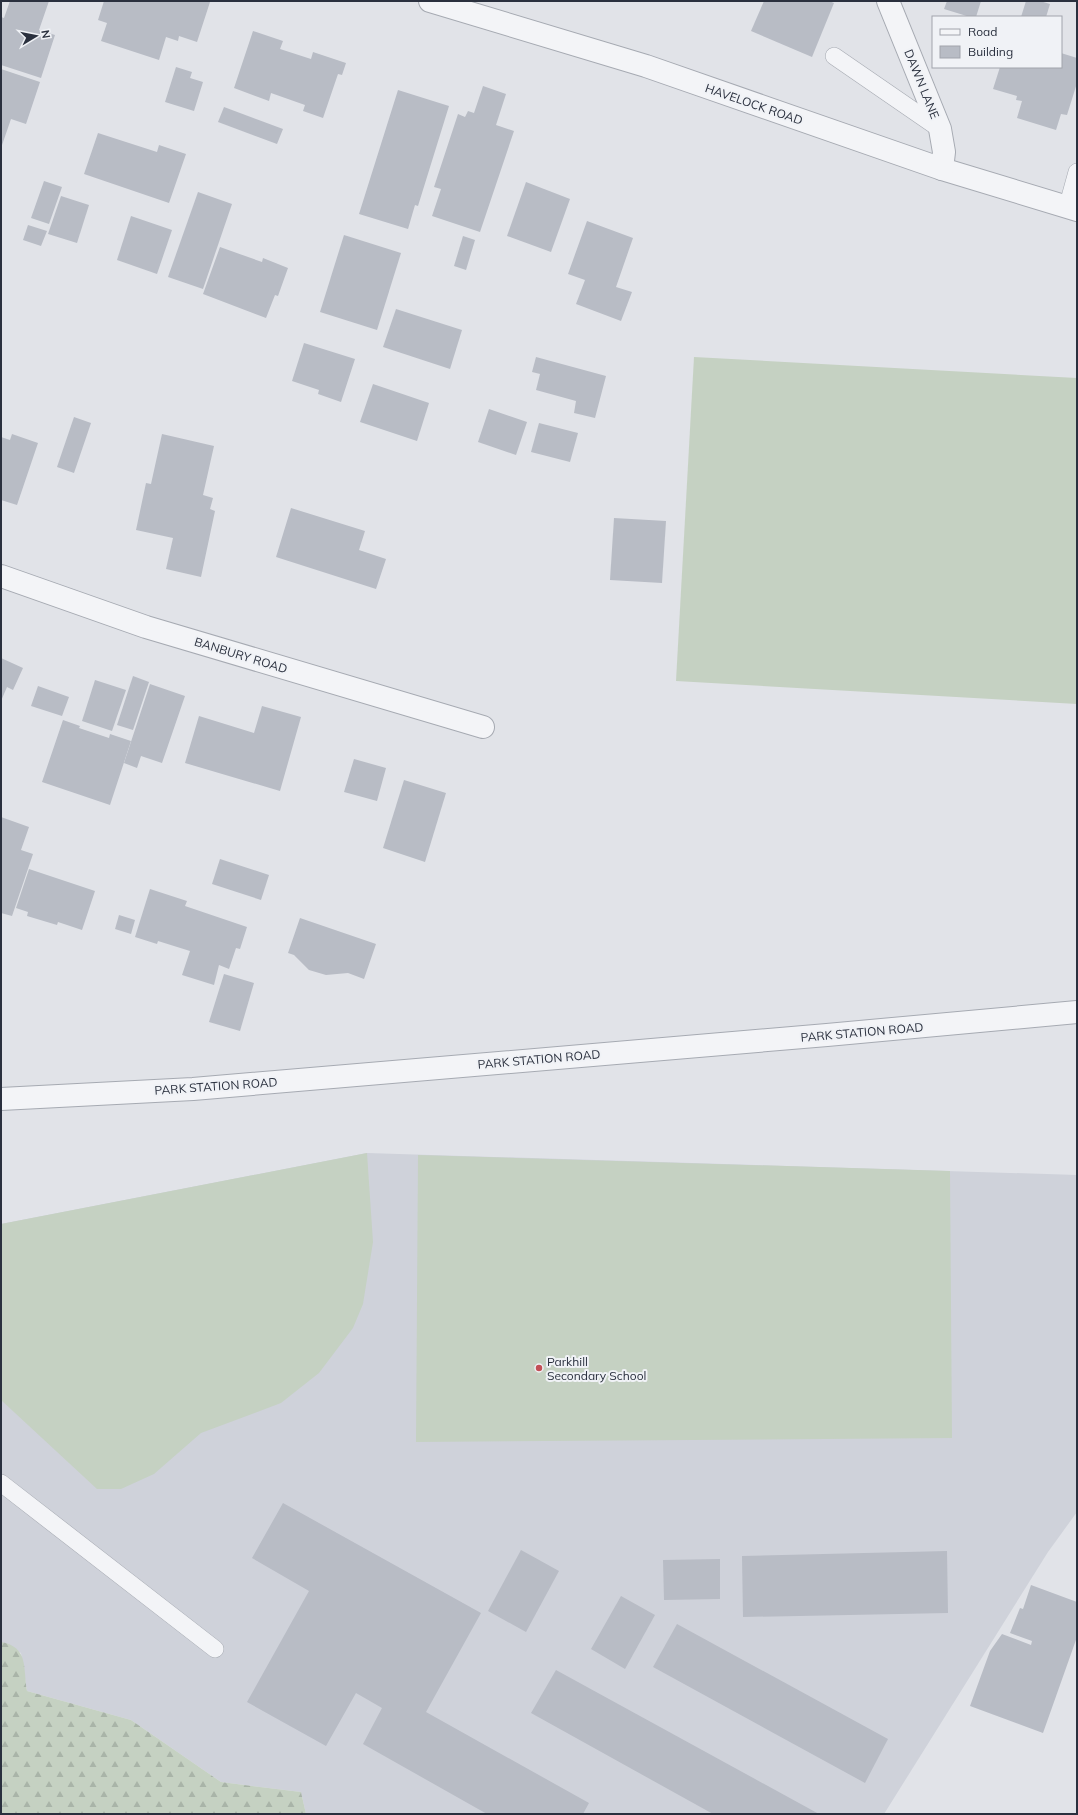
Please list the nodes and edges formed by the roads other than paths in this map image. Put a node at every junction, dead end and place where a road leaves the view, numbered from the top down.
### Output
1 (430, 1) edge
2 (888, 1) edge
3 (834, 56) dead end
4 (940, 129) junction
5 (942, 169) junction
6 (1077, 172) edge
7 (1072, 209) edge
8 (1, 576) edge
9 (483, 727) dead end
10 (1077, 1012) edge
11 (1, 1099) edge
12 (1, 1483) edge
13 (215, 1650) dead end

1 - 5 street, HAVELOCK ROAD
2 - 4 street, DAWN LANE
3 - 4 lane
4 - 5 street, DAWN LANE
5 - 7 street, HAVELOCK ROAD
6 - 7 lane
8 - 9 street, BANBURY ROAD
10 - 11 street, PARK STATION ROAD
12 - 13 lane

